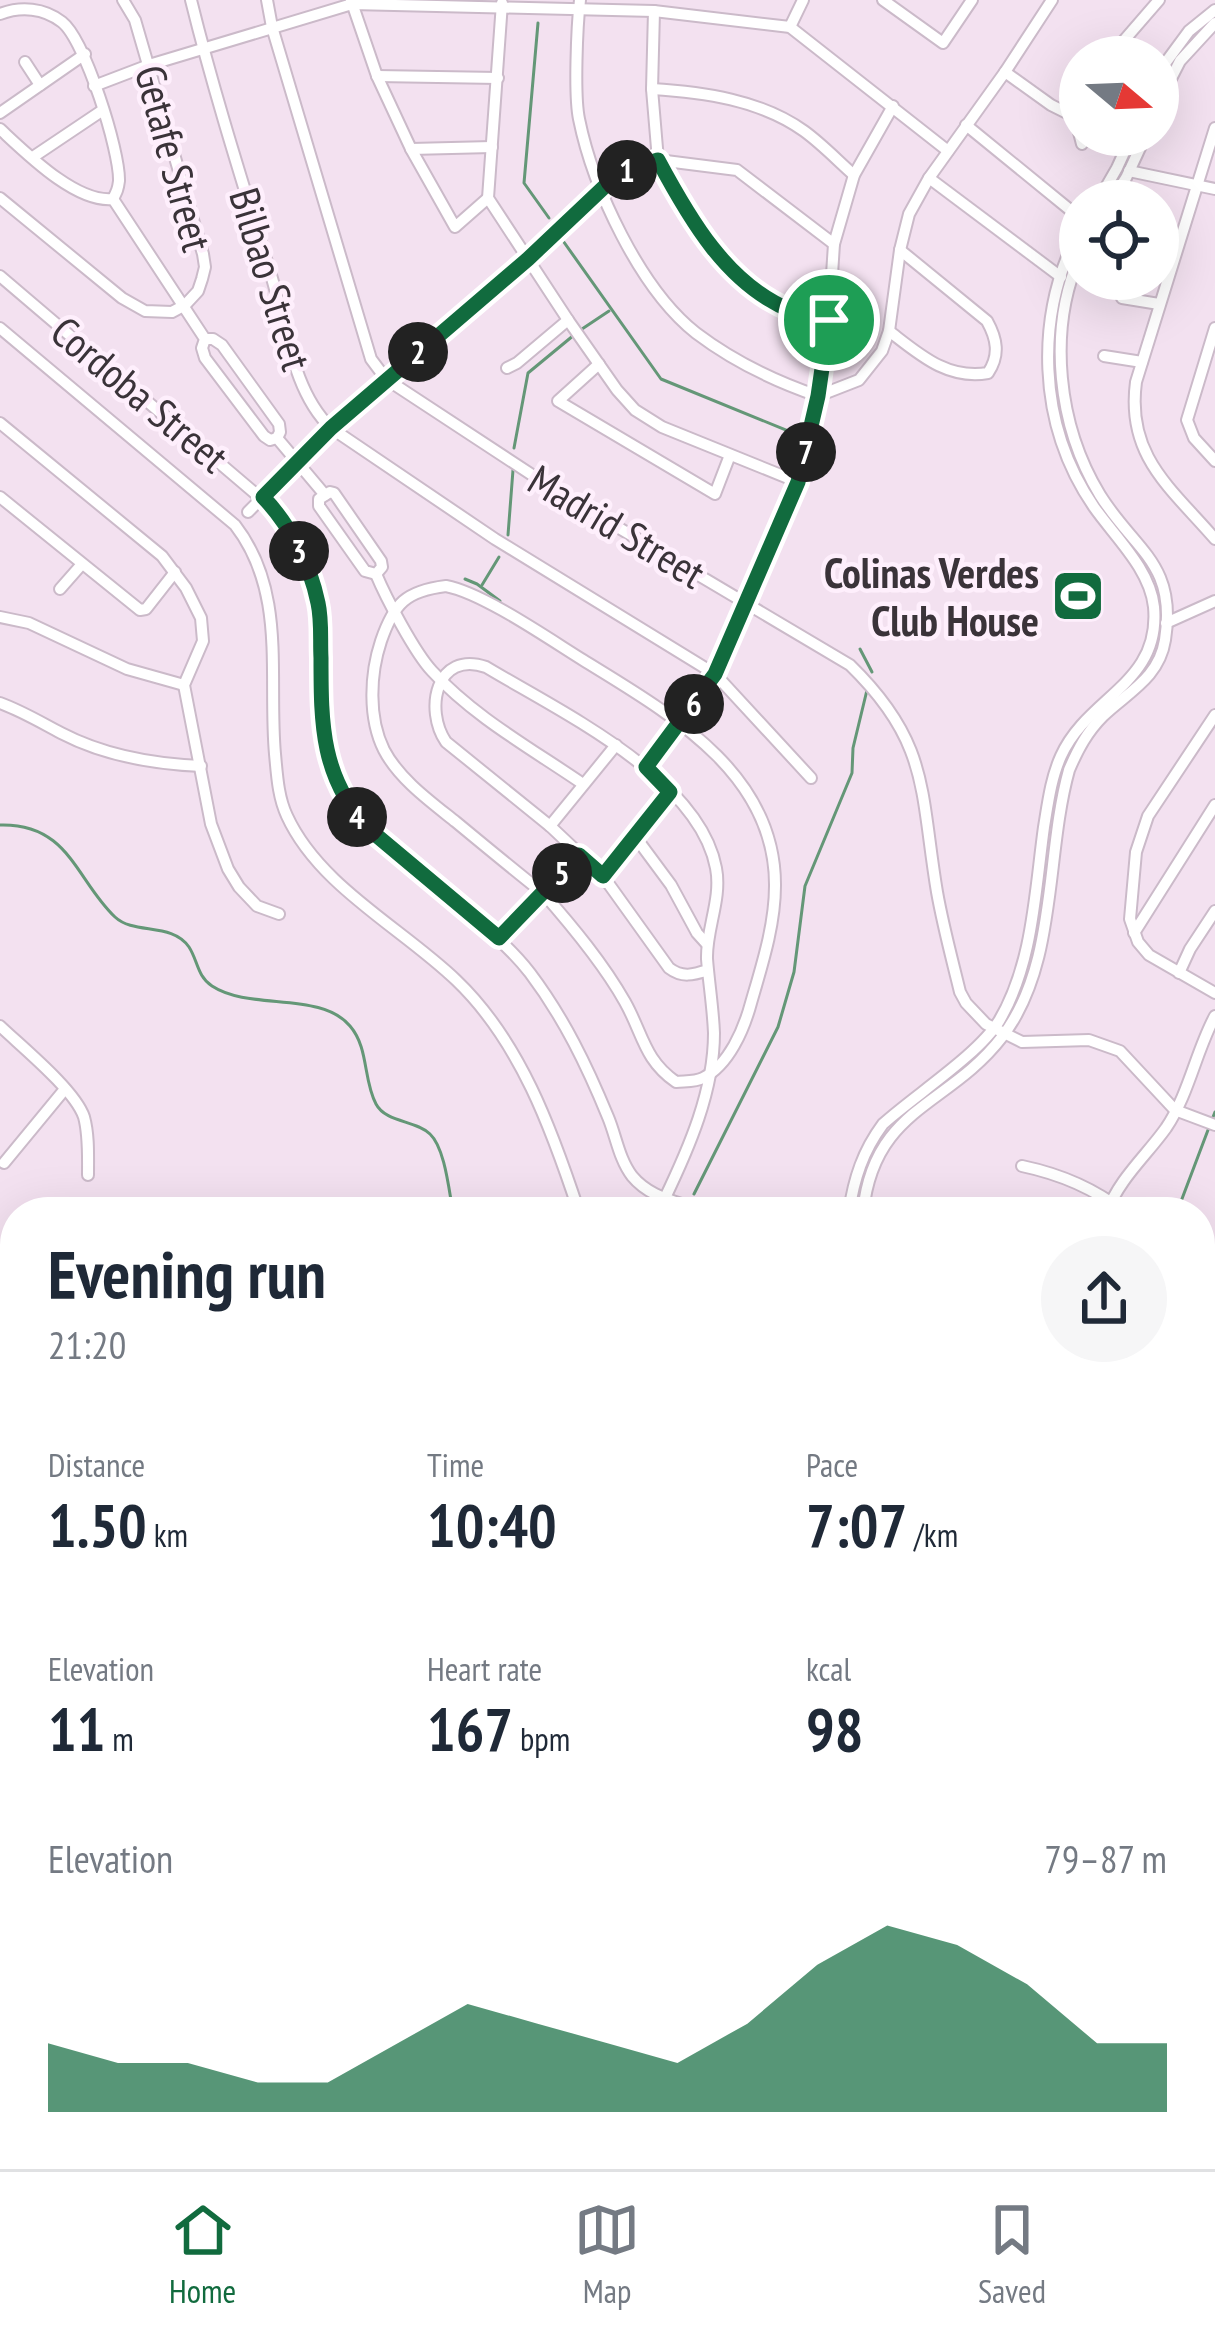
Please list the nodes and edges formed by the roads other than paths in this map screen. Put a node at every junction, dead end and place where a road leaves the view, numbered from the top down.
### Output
1 (123, 0) edge
2 (191, 0) edge
3 (267, 0) edge
4 (802, 0) edge
5 (884, 0) edge
6 (972, 0) edge
7 (1052, 0) edge
8 (1159, 0) edge
9 (352, 2) edge
10 (502, 3) edge
11 (430, 4) edge
12 (580, 5) edge
13 (1215, 10) edge
14 (654, 11) junction
15 (0, 14) edge
16 (1215, 23) edge
17 (272, 27) junction
18 (790, 27) junction
19 (1128, 36) edge
20 (1179, 45) edge
21 (205, 49) junction
22 (85, 54) junction
23 (25, 62) dead end
24 (149, 65) junction
25 (1179, 65) edge
26 (1005, 72) junction
27 (377, 76) junction
28 (498, 78) junction
29 (40, 86) junction
30 (94, 86) junction
31 (652, 89) junction
32 (892, 106) junction
33 (1059, 108) edge
34 (103, 110) junction
35 (0, 113) edge
36 (966, 125) junction
37 (1215, 128) edge
38 (0, 130) edge
39 (12, 140) junction
40 (491, 147) junction
41 (411, 149) junction
42 (948, 151) junction
43 (0, 154) edge
44 (1137, 156) edge
45 (33, 157) junction
46 (658, 160) junction
47 (1130, 171) junction
48 (854, 175) junction
49 (929, 178) junction
50 (1125, 180) edge
51 (1196, 184) junction
52 (1215, 189) edge
53 (599, 191) junction
54 (0, 198) edge
55 (488, 198) junction
56 (113, 199) junction
57 (1059, 201) edge
58 (1179, 239) edge
59 (834, 244) junction
60 (900, 250) junction
61 (528, 259) junction
62 (1059, 273) edge
63 (0, 276) edge
64 (1059, 297) edge
65 (1064, 300) edge
66 (1134, 300) edge
67 (1160, 300) edge
68 (1159, 304) junction
69 (185, 305) junction
70 (568, 320) junction
71 (829, 320) junction
72 (0, 328) edge
73 (1215, 328) edge
74 (889, 331) junction
75 (205, 339) junction
76 (1104, 356) dead end
77 (1142, 362) junction
78 (599, 364) junction
79 (507, 368) dead end
80 (386, 379) junction
81 (818, 396) junction
82 (0, 423) edge
83 (331, 428) junction
84 (277, 438) junction
85 (730, 455) junction
86 (1215, 460) edge
87 (296, 464) junction
88 (798, 482) junction
89 (325, 495) junction
90 (0, 497) edge
91 (263, 497) junction
92 (248, 512) dead end
93 (1214, 533) edge
94 (82, 564) junction
95 (175, 572) junction
96 (376, 574) junction
97 (60, 589) dead end
98 (1215, 601) edge
99 (746, 604) junction
100 (394, 608) junction
101 (0, 617) edge
102 (1166, 623) junction
103 (715, 674) junction
104 (442, 680) junction
105 (184, 686) junction
106 (0, 703) edge
107 (1215, 715) edge
108 (681, 722) junction
109 (616, 745) junction
110 (201, 766) junction
111 (646, 767) junction
112 (811, 778) dead end
113 (583, 784) junction
114 (670, 792) junction
115 (1215, 806) edge
116 (550, 826) junction
117 (634, 836) junction
118 (579, 855) junction
119 (603, 876) junction
120 (543, 893) junction
121 (1215, 910) edge
122 (279, 914) dead end
123 (1134, 933) junction
124 (499, 938) junction
125 (706, 943) junction
126 (708, 970) junction
127 (1179, 973) junction
128 (1215, 993) edge
129 (1215, 1016) edge
130 (0, 1026) edge
131 (999, 1032) junction
132 (710, 1074) junction
133 (65, 1089) junction
134 (1175, 1110) junction
135 (1211, 1124) edge
136 (4, 1163) dead end
137 (1022, 1166) dead end
138 (88, 1174) dead end
139 (574, 1197) edge
140 (660, 1197) edge
141 (665, 1197) edge
142 (852, 1197) edge
143 (865, 1197) edge
144 (1093, 1197) edge
145 (1115, 1197) edge

1 - 24 street, Getafe Street
2 - 21 street, Bilbao Street
3 - 17 street
4 - 18 street
5 - 6 street
7 - 26 street
8 - 19 street
9 - 11 street
9 - 17 street
9 - 27 street
10 - 11 street
10 - 12 street
10 - 28 street
12 - 14 street
12 - 53 street
13 - 20 street
14 - 18 street
14 - 31 street
15 - 22 street
16 - 25 street
17 - 21 street
17 - 80 street
18 - 32 street
21 - 24 street
21 - 83 street, Bilbao Street
22 - 29 street
22 - 30 street
23 - 29 street
24 - 30 street
24 - 69 street, Getafe Street
26 - 33 street
26 - 36 street
27 - 28 street
27 - 41 street
28 - 40 street
29 - 35 street
30 - 34 street
31 - 46 street
31 - 48 street
32 - 42 street
32 - 48 street
34 - 45 street
34 - 56 street
36 - 42 street
36 - 57 street
37 - 51 street
38 - 39 street
39 - 43 street
39 - 45 street
40 - 41 street
40 - 55 street
41 - 55 street
42 - 49 street
44 - 47 street
45 - 56 street
46 - 53 street
46 - 59 street
46 - 71 street
47 - 50 street
47 - 51 street
48 - 59 street
49 - 60 street
49 - 62 street
51 - 52 street
51 - 58 street
53 - 61 street
53 - 81 street
54 - 69 street, Getafe Street
55 - 61 street
56 - 69 street
59 - 71 street
60 - 74 street
60 - 74 street
61 - 70 street
61 - 80 street
63 - 91 street, Cordoba Street
64 - 131 street
65 - 102 street
66 - 68 street
67 - 68 street
68 - 77 street
69 - 75 street
70 - 78 street
70 - 79 street
71 - 81 street
72 - 139 street
73 - 86 street
74 - 81 street
75 - 84 street
75 - 84 street
76 - 77 street
77 - 93 street
78 - 85 street
78 - 85 street
80 - 83 street
80 - 99 street, Madrid Street
81 - 88 street
82 - 95 street
83 - 87 street
83 - 103 street, Bilbao Street
84 - 87 street
85 - 88 street
87 - 89 street
87 - 91 street
88 - 99 street
89 - 96 street
89 - 96 street
90 - 94 street
91 - 92 street
91 - 124 street, Cordoba Street
94 - 95 street
94 - 97 street
95 - 105 street
96 - 100 street
98 - 102 street
99 - 103 street
99 - 131 street, Madrid Street
100 - 104 street
100 - 108 street
100 - 120 street
101 - 105 street
102 - 131 street
103 - 108 street
103 - 112 street, Bilbao Street
104 - 109 street
104 - 113 street
104 - 116 street
105 - 110 street
106 - 110 street
107 - 123 street
108 - 111 street
108 - 132 street
109 - 111 street
109 - 113 street
110 - 122 street
111 - 114 street
113 - 116 street
114 - 117 street
114 - 125 street
115 - 123 street
116 - 118 street
117 - 119 street
117 - 125 street
118 - 119 street
118 - 120 street
119 - 126 street
120 - 124 street
120 - 132 street
121 - 127 street
123 - 127 street
124 - 140 street, Cordoba Street
125 - 126 street
126 - 132 street
127 - 128 street
129 - 134 street
130 - 133 street
131 - 134 street
131 - 142 street
131 - 143 street
132 - 141 street
133 - 136 street
133 - 138 street
134 - 135 street
134 - 145 street
137 - 144 street

